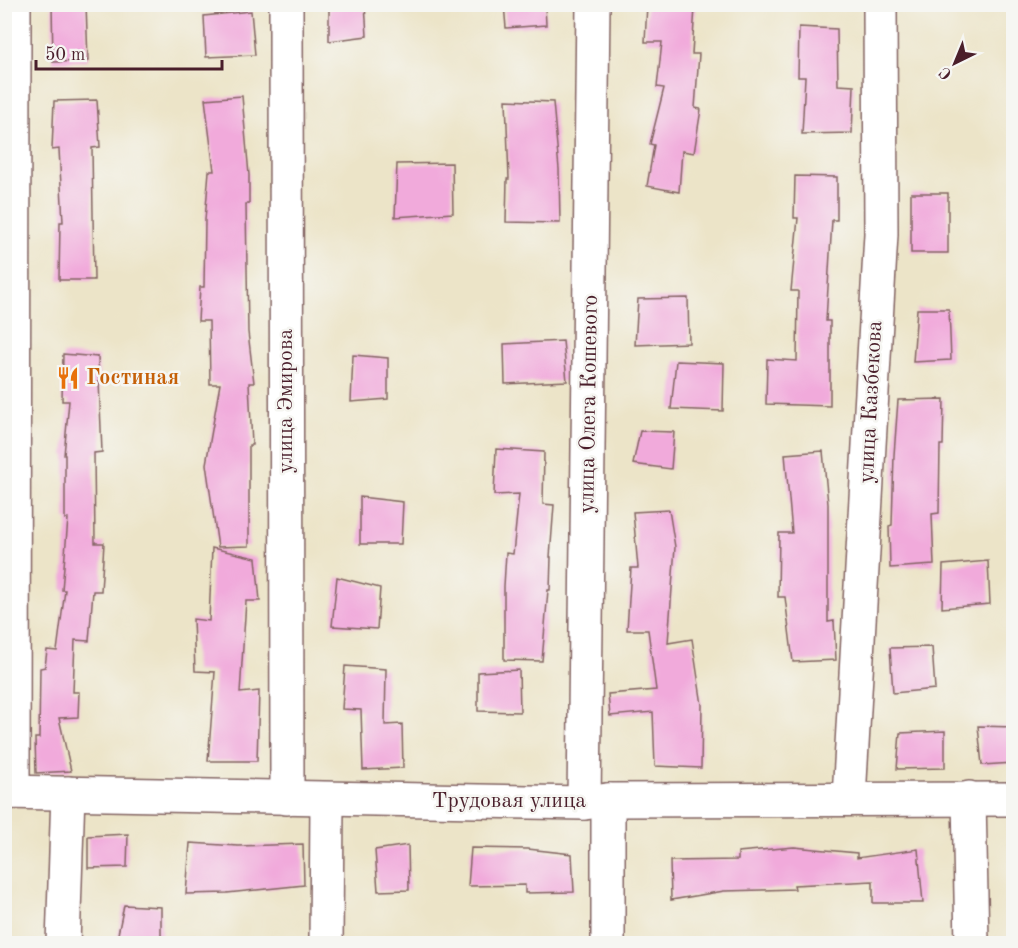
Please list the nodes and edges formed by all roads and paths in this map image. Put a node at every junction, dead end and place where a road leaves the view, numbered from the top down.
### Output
1 (14, 4) edge
2 (286, 4) edge
3 (593, 4) edge
4 (880, 4) edge
5 (9, 792) edge
6 (68, 793) junction
7 (287, 798) junction
8 (849, 798) junction
9 (969, 798) junction
10 (327, 799) junction
11 (1014, 799) edge
12 (596, 802) junction
13 (63, 944) edge
14 (326, 944) edge
15 (609, 944) edge
16 (972, 944) edge

1 - 5 street
2 - 7 street, улица Эмирова
3 - 12 street, улица Олега Кошевого
4 - 8 street, улица Казбекова
5 - 6 street, Трудовая улица
6 - 7 street, Трудовая улица
6 - 13 street
7 - 10 street, Трудовая улица
8 - 9 street, Трудовая улица
8 - 12 street, Трудовая улица
9 - 11 street, Трудовая улица
9 - 16 street
10 - 12 street, Трудовая улица
10 - 14 street
12 - 15 street, улица Олега Кошевого

